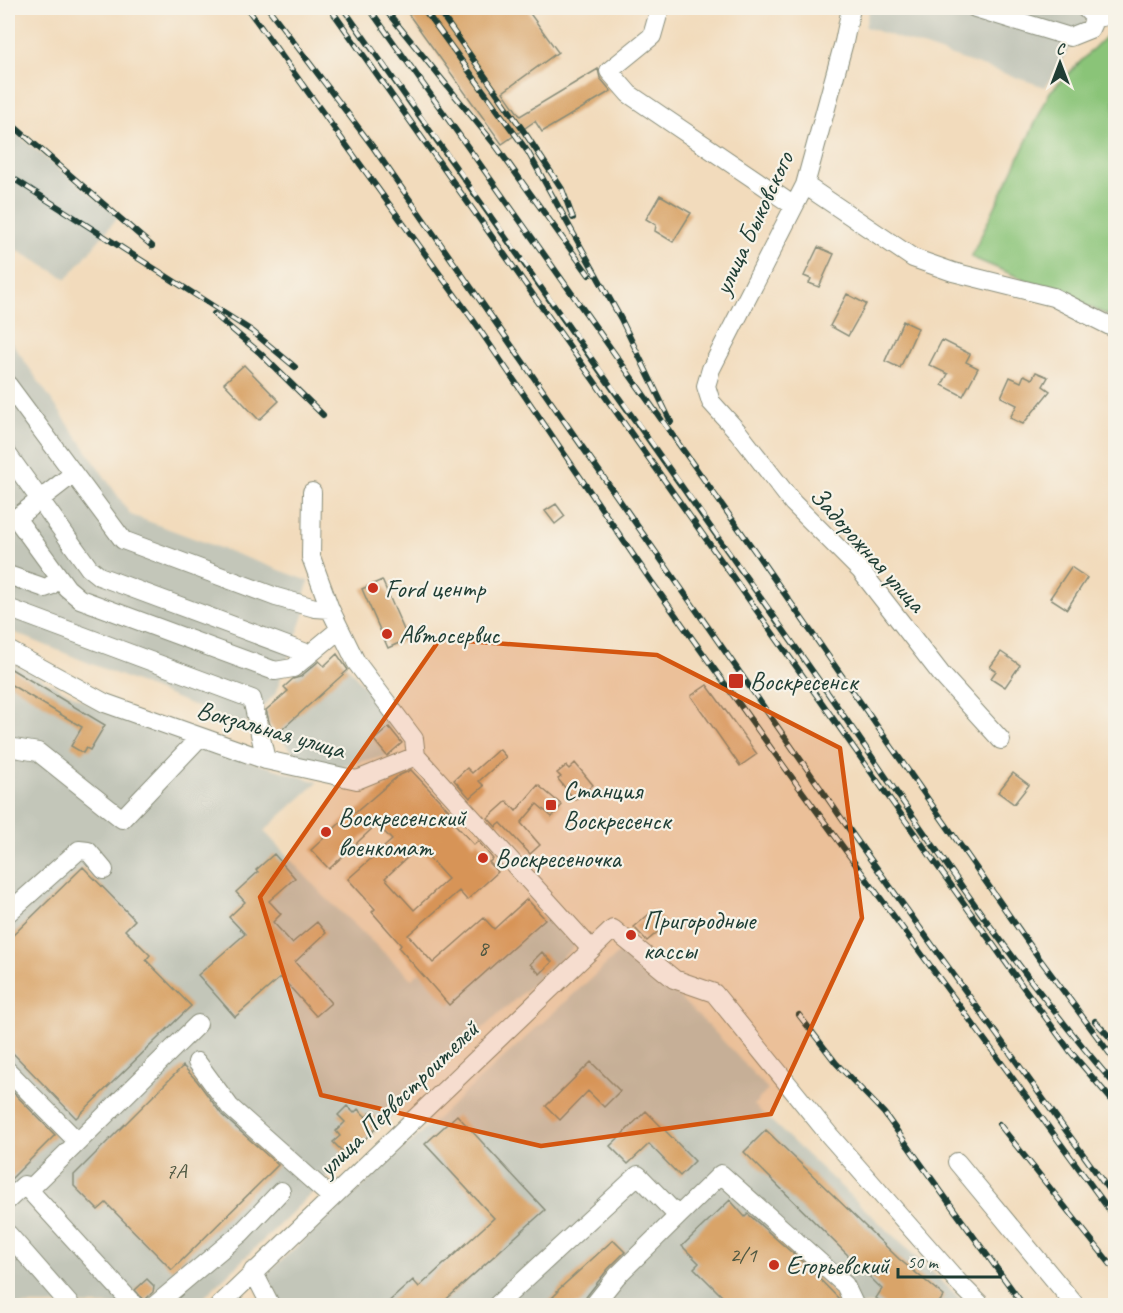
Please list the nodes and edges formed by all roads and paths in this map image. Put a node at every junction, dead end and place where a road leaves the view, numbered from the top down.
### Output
1 (660, 8) edge
2 (851, 8) edge
3 (975, 8) edge
4 (1116, 10) edge
5 (1090, 13) edge
6 (805, 185) junction
7 (794, 206) junction
8 (1116, 329) edge
9 (8, 385) edge
10 (706, 386) joint
11 (8, 456) edge
12 (73, 474) junction
13 (312, 492) dead end
14 (39, 501) junction
15 (12, 513) edge
16 (8, 574) edge
17 (59, 578) junction
18 (8, 608) edge
19 (330, 609) junction
20 (340, 629) junction
21 (8, 650) edge
22 (309, 654) junction
23 (200, 737) junction
24 (1001, 740) dead end
25 (8, 747) edge
26 (416, 756) junction
27 (266, 760) junction
28 (104, 870) dead end
29 (8, 913) edge
30 (591, 949) junction
31 (198, 1024) dead end
32 (197, 1062) dead end
33 (8, 1071) edge
34 (78, 1142) junction
35 (957, 1162) dead end
36 (29, 1190) junction
37 (281, 1191) dead end
38 (331, 1197) junction
39 (8, 1200) edge
40 (678, 1216) junction
41 (8, 1234) edge
42 (253, 1271) junction
43 (71, 1305) edge
44 (135, 1305) edge
45 (154, 1305) edge
46 (219, 1305) edge
47 (271, 1305) edge
48 (496, 1305) edge
49 (592, 1305) edge
50 (855, 1305) edge
51 (982, 1305) edge
52 (1076, 1305) edge

1 - 7 street
2 - 6 street, улица Быковского
3 - 5 street
4 - 5 street
6 - 7 street, улица Быковского
6 - 8 street
7 - 10 street, улица Быковского
9 - 12 street
10 - 24 street, Задорожная улица
11 - 14 street
12 - 14 street
12 - 19 street
13 - 19 street
14 - 15 street
14 - 22 street
15 - 17 street
16 - 17 street
17 - 22 street
18 - 27 street
19 - 20 street
20 - 22 street
20 - 26 street
21 - 23 street, Вокзальная улица
23 - 25 street
23 - 27 street, Вокзальная улица
26 - 27 street, Вокзальная улица
26 - 30 street
28 - 29 street
30 - 38 street, улица Первостроителей
30 - 51 street, улица Первостроителей
31 - 34 street
32 - 38 street
33 - 34 street
34 - 36 street
35 - 52 street
36 - 39 street
36 - 44 street
37 - 45 street
38 - 42 street, улица Первостроителей
40 - 48 street
40 - 49 street
40 - 50 street
41 - 43 street
42 - 46 street, улица Первостроителей
42 - 47 street

